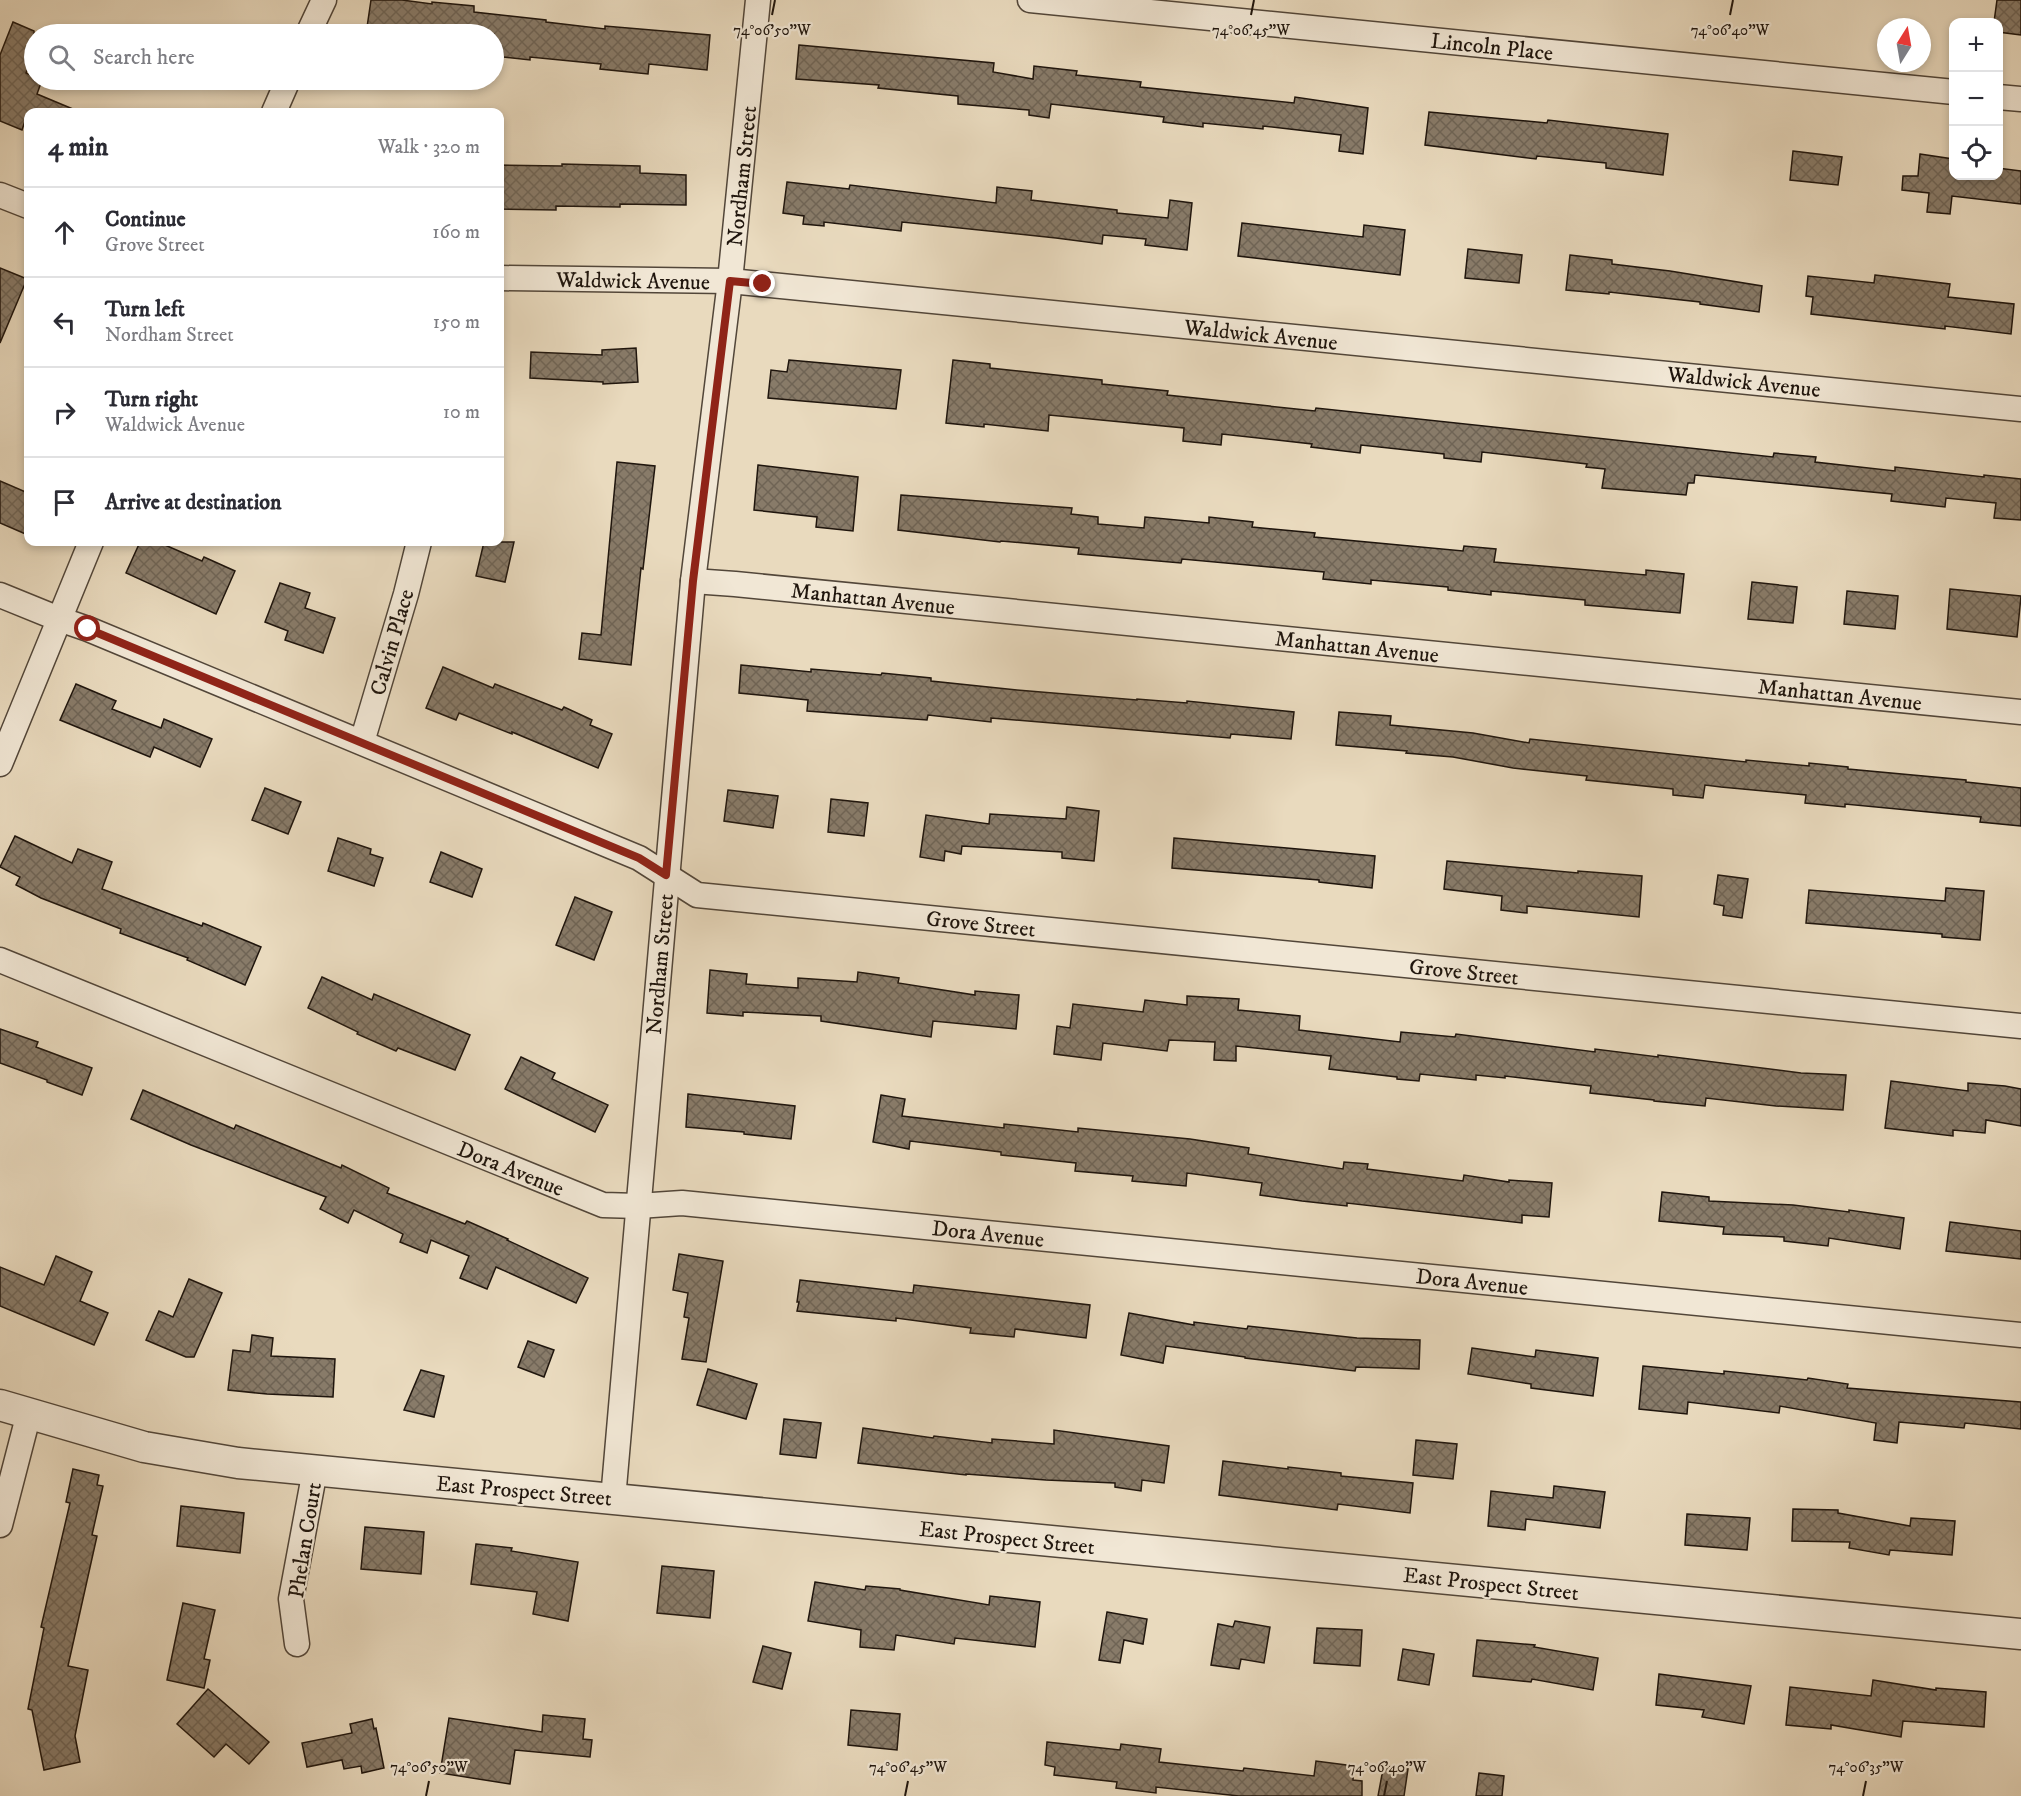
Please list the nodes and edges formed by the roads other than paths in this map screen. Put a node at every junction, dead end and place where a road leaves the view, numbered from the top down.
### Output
1 (324, 0) edge
2 (758, 0) edge
3 (1030, 0) edge
4 (313, 24) edge
5 (283, 90) edge
6 (1949, 92) edge
7 (2003, 97) edge
8 (2021, 99) edge
9 (275, 108) edge
10 (0, 195) edge
11 (24, 204) edge
12 (504, 278) edge
13 (730, 281) junction
14 (2021, 409) edge
15 (89, 546) edge
16 (418, 546) edge
17 (693, 581) junction
18 (0, 595) edge
19 (59, 619) junction
20 (2021, 712) edge
21 (362, 742) junction
22 (0, 764) edge
23 (666, 875) junction
24 (0, 960) edge
25 (2021, 1026) edge
26 (638, 1206) junction
27 (2021, 1335) edge
28 (0, 1405) edge
29 (29, 1413) junction
30 (315, 1470) junction
31 (613, 1499) junction
32 (0, 1524) edge
33 (2021, 1634) edge
34 (297, 1644) dead end

1 - 4 street
2 - 13 street, Nordham Street
3 - 6 street, Lincoln Place
5 - 9 street
7 - 8 street
10 - 11 street
12 - 13 street, Waldwick Avenue
13 - 14 street, Waldwick Avenue
13 - 17 street, Nordham Street
15 - 19 street
16 - 21 street, Calvin Place
17 - 20 street, Manhattan Avenue
17 - 23 street, Nordham Street
18 - 19 street, Grove Street
19 - 21 street, Grove Street
19 - 22 street
21 - 23 street, Grove Street
23 - 25 street, Grove Street
23 - 26 street, Nordham Street
24 - 26 street, Dora Avenue
26 - 27 street, Dora Avenue
26 - 31 street, Nordham Street
28 - 29 street, East Prospect Street
29 - 30 street, East Prospect Street
29 - 32 street
30 - 31 street, East Prospect Street
30 - 34 street, Phelan Court
31 - 33 street, East Prospect Street

